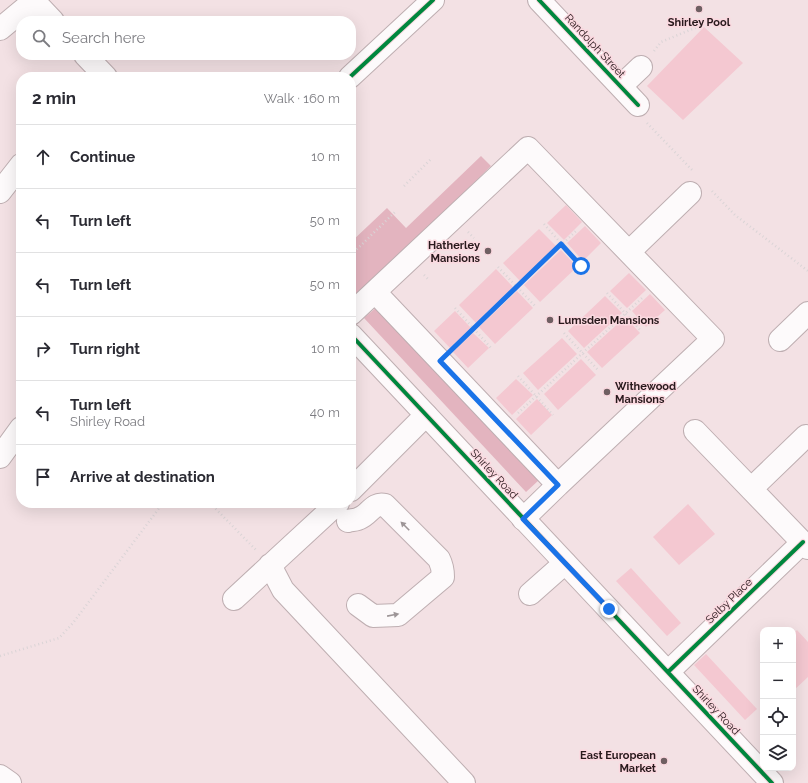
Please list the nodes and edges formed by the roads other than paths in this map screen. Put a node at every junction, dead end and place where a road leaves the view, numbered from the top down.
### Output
1 (34, 0) edge
2 (433, 0) edge
3 (539, 0) edge
4 (48, 16) edge
5 (0, 29) edge
6 (641, 66) road end
7 (355, 72) edge
8 (621, 86) junction
9 (638, 105) road end
10 (16, 171) edge
11 (699, 186) road end
12 (0, 192) edge
13 (629, 252) junction
14 (375, 292) junction
15 (356, 309) edge
16 (808, 313) edge
17 (356, 340) edge
18 (780, 340) dead end
19 (426, 415) junction
20 (695, 432) dead end
21 (16, 435) edge
22 (806, 436) dead end
23 (0, 457) edge
24 (356, 485) edge
25 (558, 485) junction
26 (752, 489) junction
27 (343, 512) edge
28 (523, 519) junction
29 (805, 545) edge
30 (566, 563) junction
31 (270, 565) junction
32 (530, 594) dead end
33 (234, 599) dead end
34 (358, 605) dead end
35 (668, 672) junction
36 (0, 776) edge
37 (10, 783) edge
38 (464, 783) edge
39 (772, 783) edge

1 - 4 street
1 - 5 street
2 - 7 street
3 - 8 street, Randolph Street
6 - 8 street, Randolph Street
8 - 9 street, Randolph Street
10 - 12 street
11 - 13 street
13 - 14 street
13 - 25 street
14 - 15 street
14 - 25 street
16 - 18 street
17 - 19 street, Shirley Road
19 - 24 street
19 - 28 street, Shirley Road
20 - 26 street, Selby Place
21 - 23 street
22 - 26 street
25 - 28 street
26 - 29 street, Selby Place
27 - 31 street
34 -> 27 street
28 - 30 street, Shirley Road
29 - 35 street, Selby Place
30 - 32 street
30 - 35 street, Shirley Road
31 - 33 street
31 - 38 street
35 - 39 street, Shirley Road
36 - 37 street

